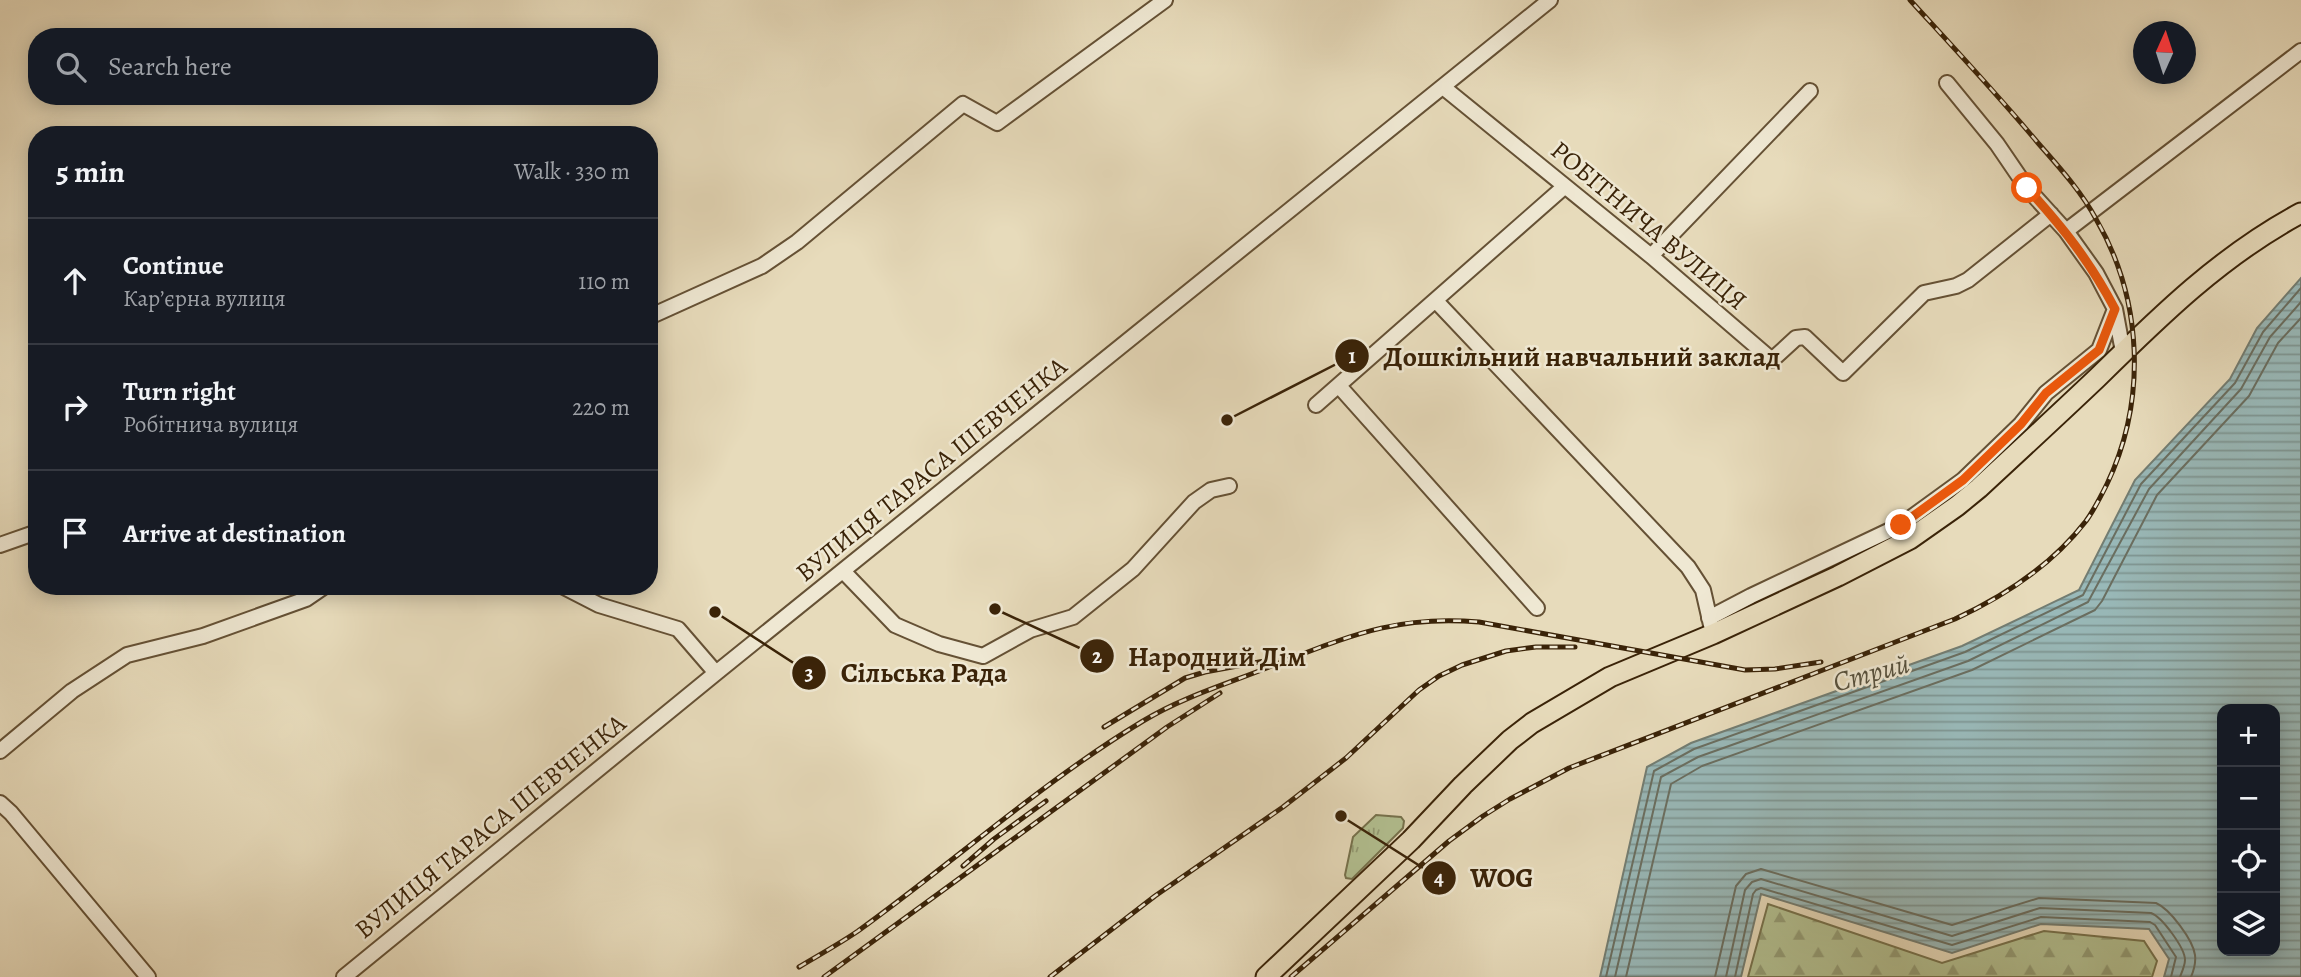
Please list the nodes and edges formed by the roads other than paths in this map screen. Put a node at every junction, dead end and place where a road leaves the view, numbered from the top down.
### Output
1 (1164, 0) edge
2 (1550, 0) edge
3 (2301, 51) edge
4 (1947, 83) dead end
5 (1443, 87) junction
6 (1810, 91) dead end
7 (1564, 187) junction
8 (2301, 213) edge
9 (2051, 214) junction
10 (2066, 231) junction
11 (1651, 257) junction
12 (1436, 301) junction
13 (2115, 309) junction
14 (658, 313) edge
15 (2123, 352) junction
16 (1339, 386) junction
17 (1316, 405) dead end
18 (1229, 486) dead end
19 (28, 535) edge
20 (0, 545) edge
21 (843, 571) junction
22 (312, 595) edge
23 (579, 595) edge
24 (1537, 608) dead end
25 (1711, 626) junction
26 (716, 673) junction
27 (0, 751) edge
28 (0, 803) edge
29 (148, 977) edge
30 (344, 977) edge
31 (1266, 977) edge

1 - 14 street
2 - 5 street, ВУЛИЦЯ ТАРАСА ШЕВЧЕНКА
3 - 10 street
4 - 9 street
5 - 7 street, РОБІТНИЧА ВУЛИЦЯ
5 - 21 street, ВУЛИЦЯ ТАРАСА ШЕВЧЕНКА
6 - 11 street
7 - 11 street, РОБІТНИЧА ВУЛИЦЯ
7 - 12 street
8 - 15 highway
9 - 10 street
9 - 11 street, РОБІТНИЧА ВУЛИЦЯ
10 - 13 street
12 - 16 street
12 - 25 street
13 - 15 street
13 - 25 street
15 - 25 highway
16 - 17 street
16 - 24 street
18 - 21 street
19 - 20 street
21 - 26 street, ВУЛИЦЯ ТАРАСА ШЕВЧЕНКА
22 - 27 street
23 - 26 street
25 - 31 highway
26 - 30 street, ВУЛИЦЯ ТАРАСА ШЕВЧЕНКА
28 - 29 street

